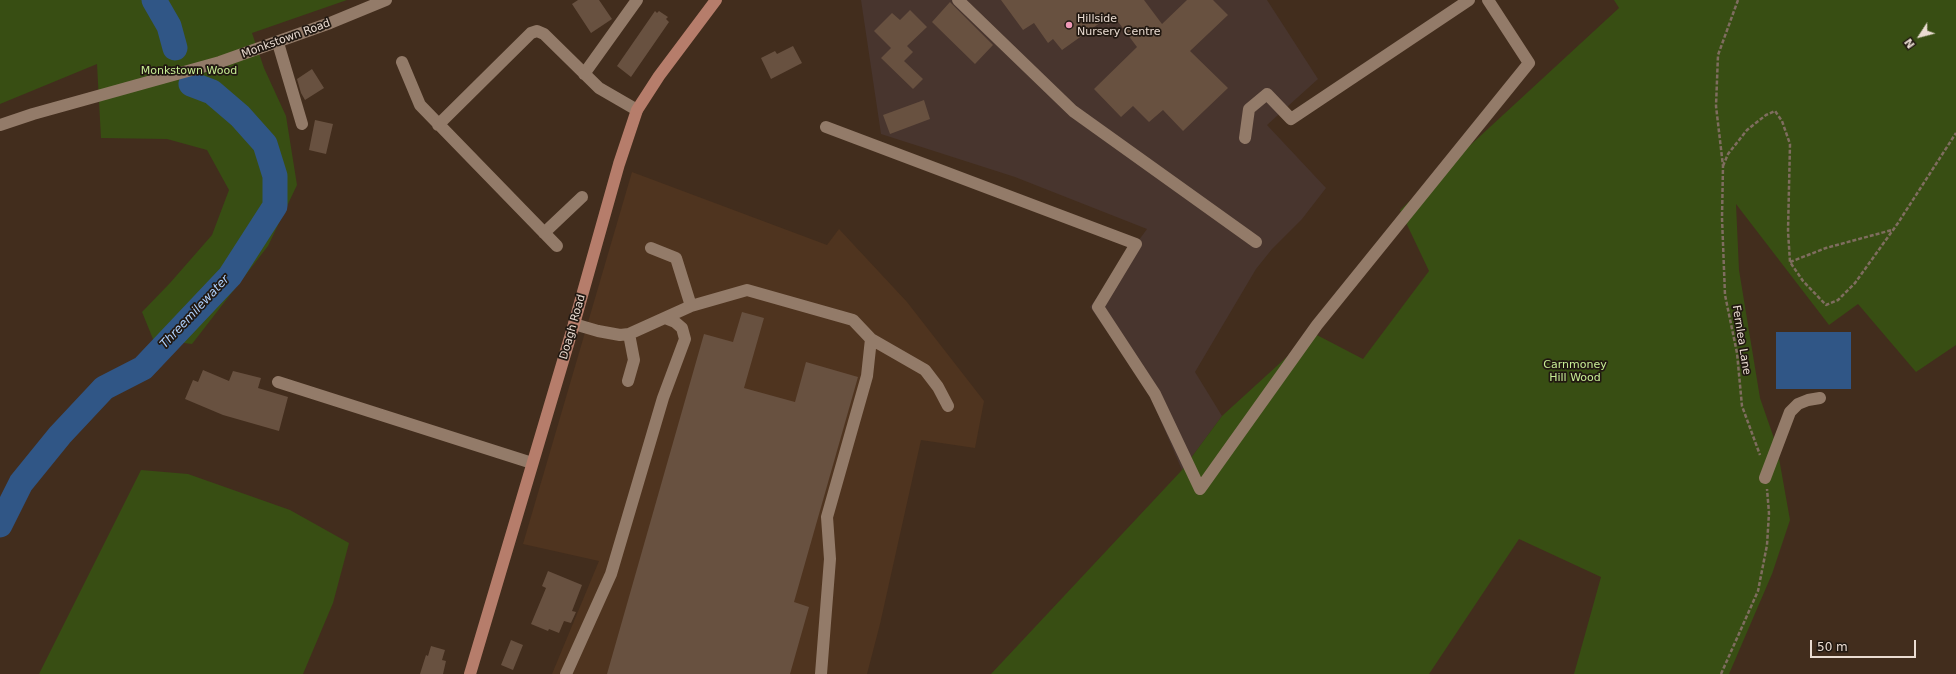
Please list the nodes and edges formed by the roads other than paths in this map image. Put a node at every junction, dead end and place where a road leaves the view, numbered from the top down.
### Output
1 (386, 0) edge
2 (716, 0) edge
3 (958, 0) edge
4 (1469, 0) edge
5 (1488, 0) edge
6 (631, 2) edge
7 (278, 43) junction
8 (402, 62) dead end
9 (584, 74) junction
10 (637, 110) junction
11 (302, 124) dead end
12 (438, 124) junction
13 (0, 125) edge
14 (826, 126) dead end
15 (1245, 138) dead end
16 (582, 197) dead end
17 (544, 233) junction
18 (1256, 242) dead end
19 (558, 246) dead end
20 (651, 248) dead end
21 (691, 306) junction
22 (665, 318) junction
23 (574, 324) junction
24 (629, 334) junction
25 (871, 339) junction
26 (628, 381) dead end
27 (278, 382) dead end
28 (1820, 398) dead end
29 (948, 406) dead end
30 (532, 464) junction
31 (1765, 478) road end
32 (470, 674) edge
33 (566, 674) edge
34 (821, 674) edge

1 - 7 street, Monkstown Road
2 - 10 main road, Doagh Road
3 - 18 street
4 - 15 street
5 - 14 street
6 - 9 street
7 - 11 street
7 - 13 street, Monkstown Road
8 - 12 street
9 - 10 street
9 - 12 street
10 - 23 main road, Doagh Road
12 - 17 street
16 - 17 street
17 - 19 street
20 - 21 street
21 - 22 street
21 - 25 street
22 - 24 street
22 - 33 street
23 - 24 street
23 - 30 main road, Doagh Road
24 - 26 street
25 - 29 street
25 - 34 street
27 - 30 street
28 - 31 street
30 - 32 main road, Doagh Road

